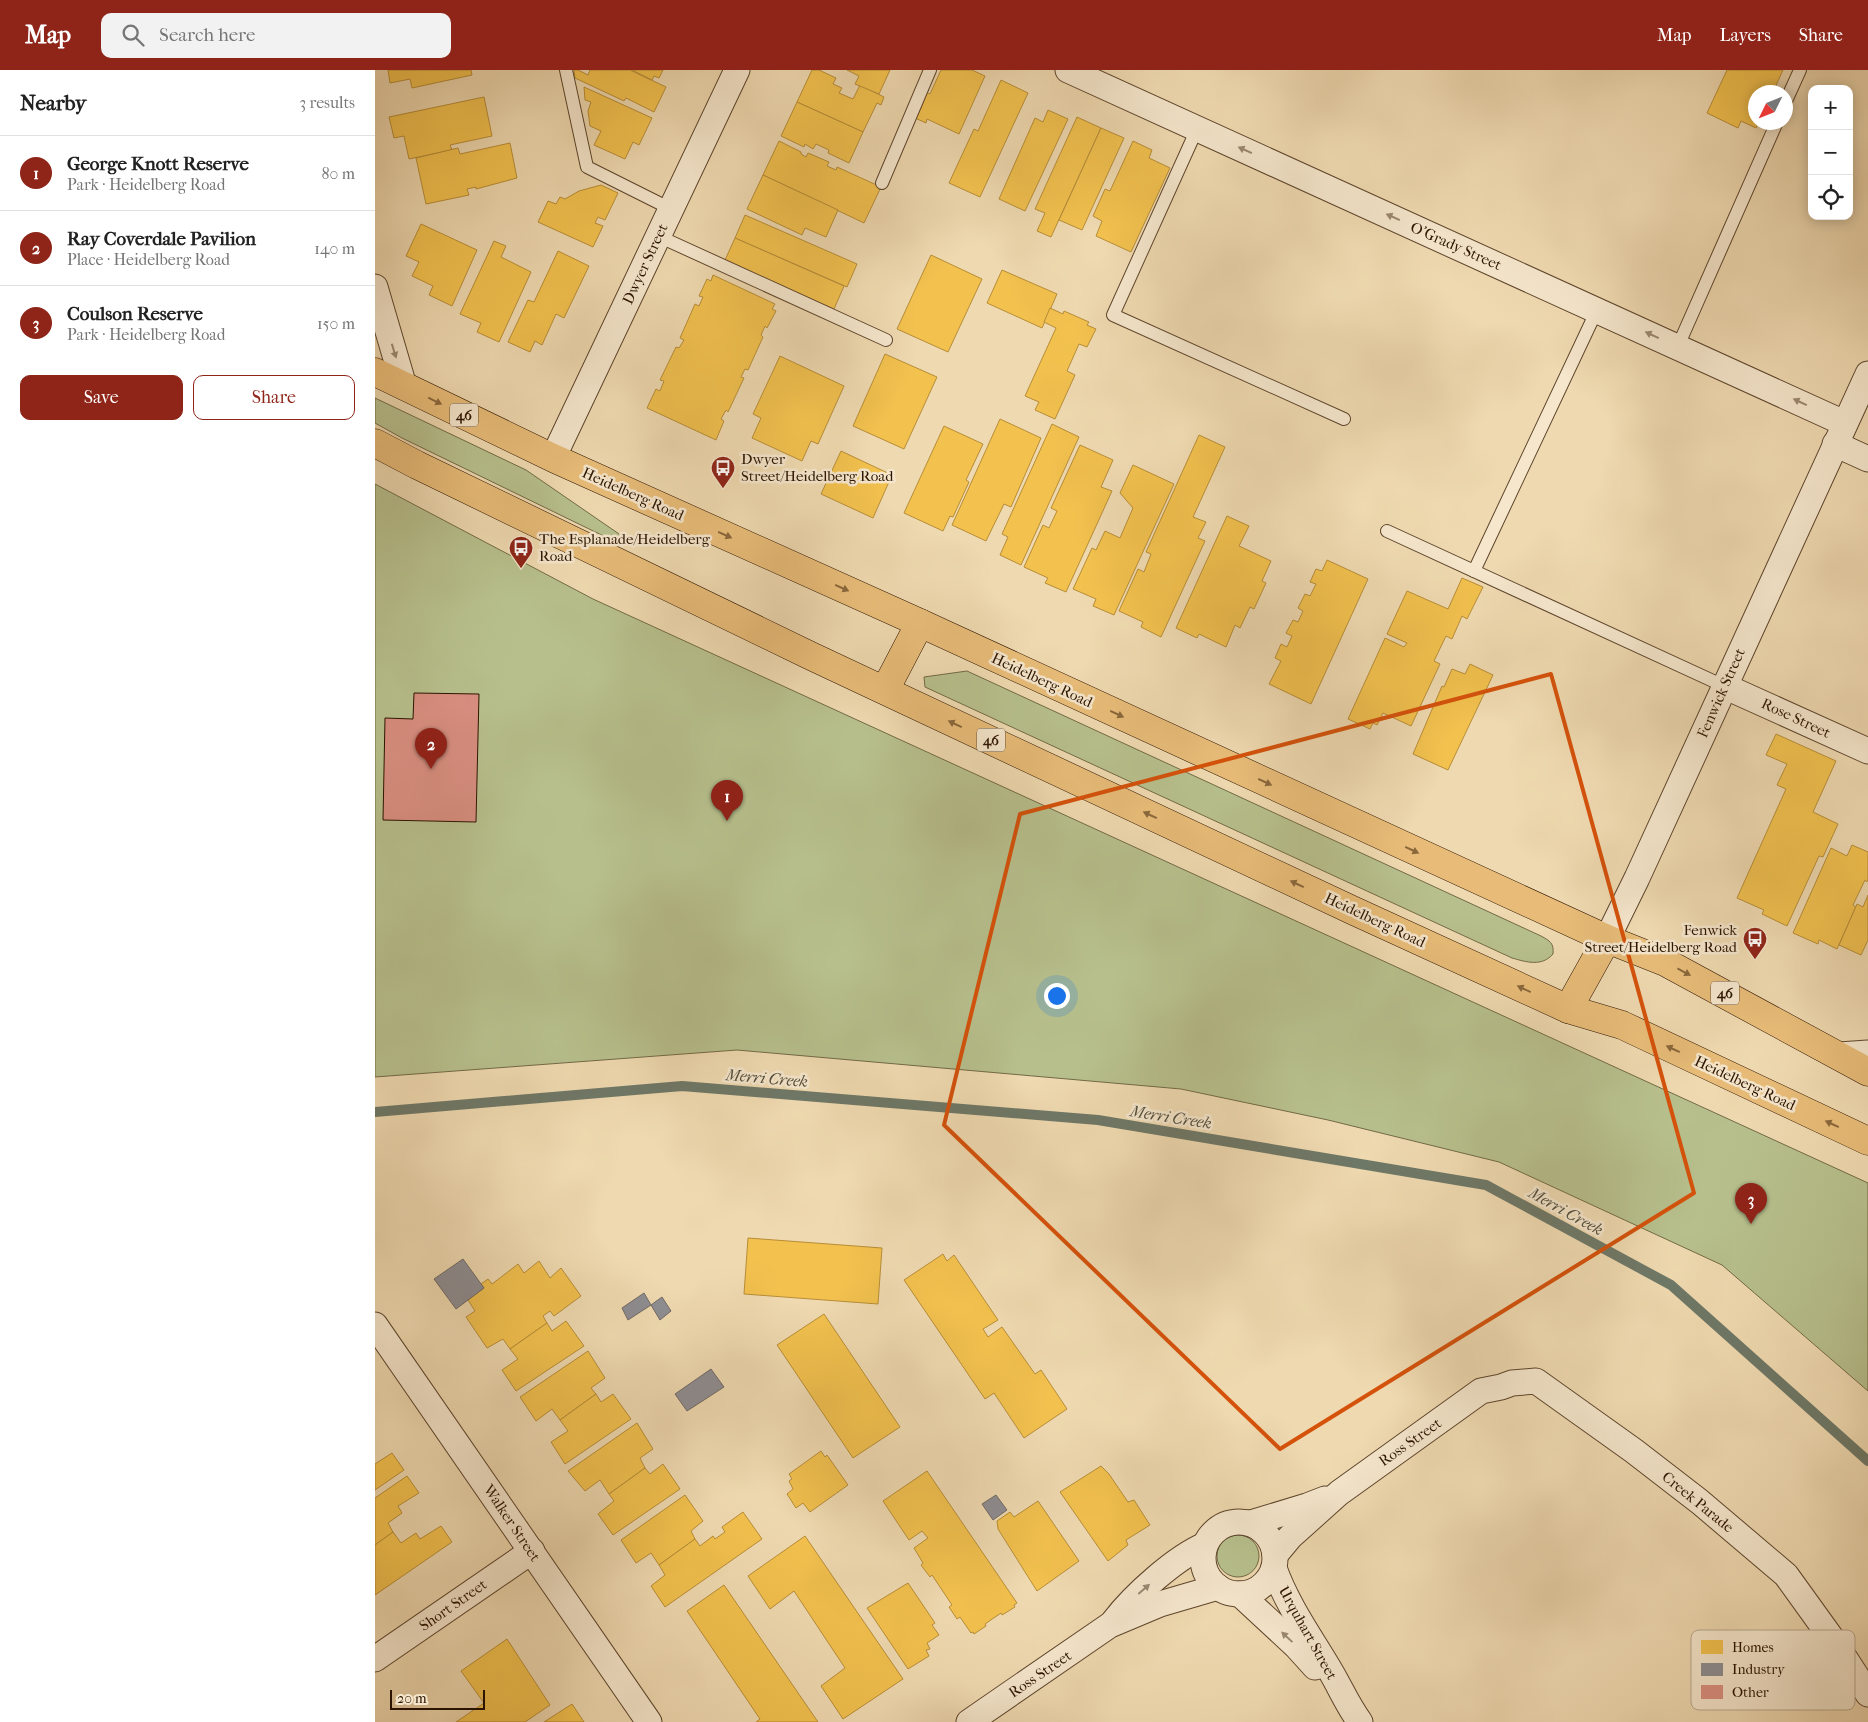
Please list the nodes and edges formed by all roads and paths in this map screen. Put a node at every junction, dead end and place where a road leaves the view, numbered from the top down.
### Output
1 (566, 70) edge
2 (737, 70) edge
3 (930, 70) edge
4 (1068, 70) edge
5 (1800, 70) edge
6 (1793, 85) edge
7 (1197, 129) junction
8 (1773, 130) edge
9 (882, 183) dead end
10 (671, 209) junction
11 (658, 236) junction
12 (375, 287) edge
13 (1597, 310) junction
14 (886, 340) dead end
15 (1678, 346) junction
16 (375, 372) edge
17 (1868, 374) edge
18 (405, 386) junction
19 (1344, 419) dead end
20 (1840, 434) junction
21 (375, 443) edge
22 (553, 458) junction
23 (1868, 459) edge
24 (1387, 531) dead end
25 (1474, 571) junction
26 (920, 623) junction
27 (1724, 686) junction
28 (885, 690) junction
29 (1868, 751) edge
30 (1607, 939) junction
31 (1569, 1009) junction
32 (1868, 1052) edge
33 (1839, 1055) junction
34 (1868, 1072) edge
35 (1868, 1141) edge
36 (375, 1325) edge
37 (1481, 1391) joint
38 (1339, 1493) junction
39 (1251, 1523) junction
40 (1205, 1545) junction
41 (531, 1551) junction
42 (1275, 1561) junction
43 (1229, 1590) junction
44 (1110, 1624) junction
45 (1826, 1630) edge
46 (375, 1659) edge
47 (1855, 1674) edge
48 (1868, 1694) edge
49 (1344, 1699) junction
50 (649, 1722) edge
51 (969, 1722) edge
52 (1359, 1722) edge

1 - 10 lane
2 - 10 street, Dwyer Street
3 - 9 lane
4 - 7 street, O'Grady Street
5 - 6 lane
13 -> 7 street, O'Grady Street
7 - 19 lane
8 - 15 lane
10 - 11 street, Dwyer Street
11 - 14 lane
11 - 22 street, Dwyer Street
12 -> 18 street
15 -> 13 street, O'Grady Street
13 - 25 lane
20 -> 15 street, O'Grady Street
16 - 18 main road, Heidelberg Road / 46
17 - 20 street, Fenwick Street
18 -> 22 main road, Heidelberg Road / 46
20 - 23 street, O'Grady Street
20 - 27 street, Fenwick Street
21 - 28 main road, Heidelberg Road / 46
22 -> 26 main road, Heidelberg Road / 46
24 - 25 lane
25 - 27 lane
26 - 28 main road
26 -> 30 main road, Heidelberg Road / 46
27 - 29 street, Rose Street
27 - 30 street, Fenwick Street
31 -> 28 main road, Heidelberg Road / 46
30 - 31 main road, Fenwick Street
30 -> 33 main road, Heidelberg Road / 46
35 -> 31 main road, Heidelberg Road / 46
32 - 33 street
33 - 34 main road, Heidelberg Road / 46
36 - 41 street, Walker Street
37 - 38 street, Ross Street
37 - 45 street, Creek Parade
38 - 39 street, Ross Street
38 - 42 street, Ross Street
39 - 40 street
39 - 42 street
40 - 43 street
44 -> 40 street, Ross Street
41 - 46 street, Short Street
41 - 50 street, Walker Street
42 - 43 street
42 - 49 street, Urquhart Street
43 - 44 street, Ross Street
49 -> 43 street, Urquhart Street
44 - 51 street, Ross Street
47 - 48 street, Creek Parade
49 - 52 street, Urquhart Street

